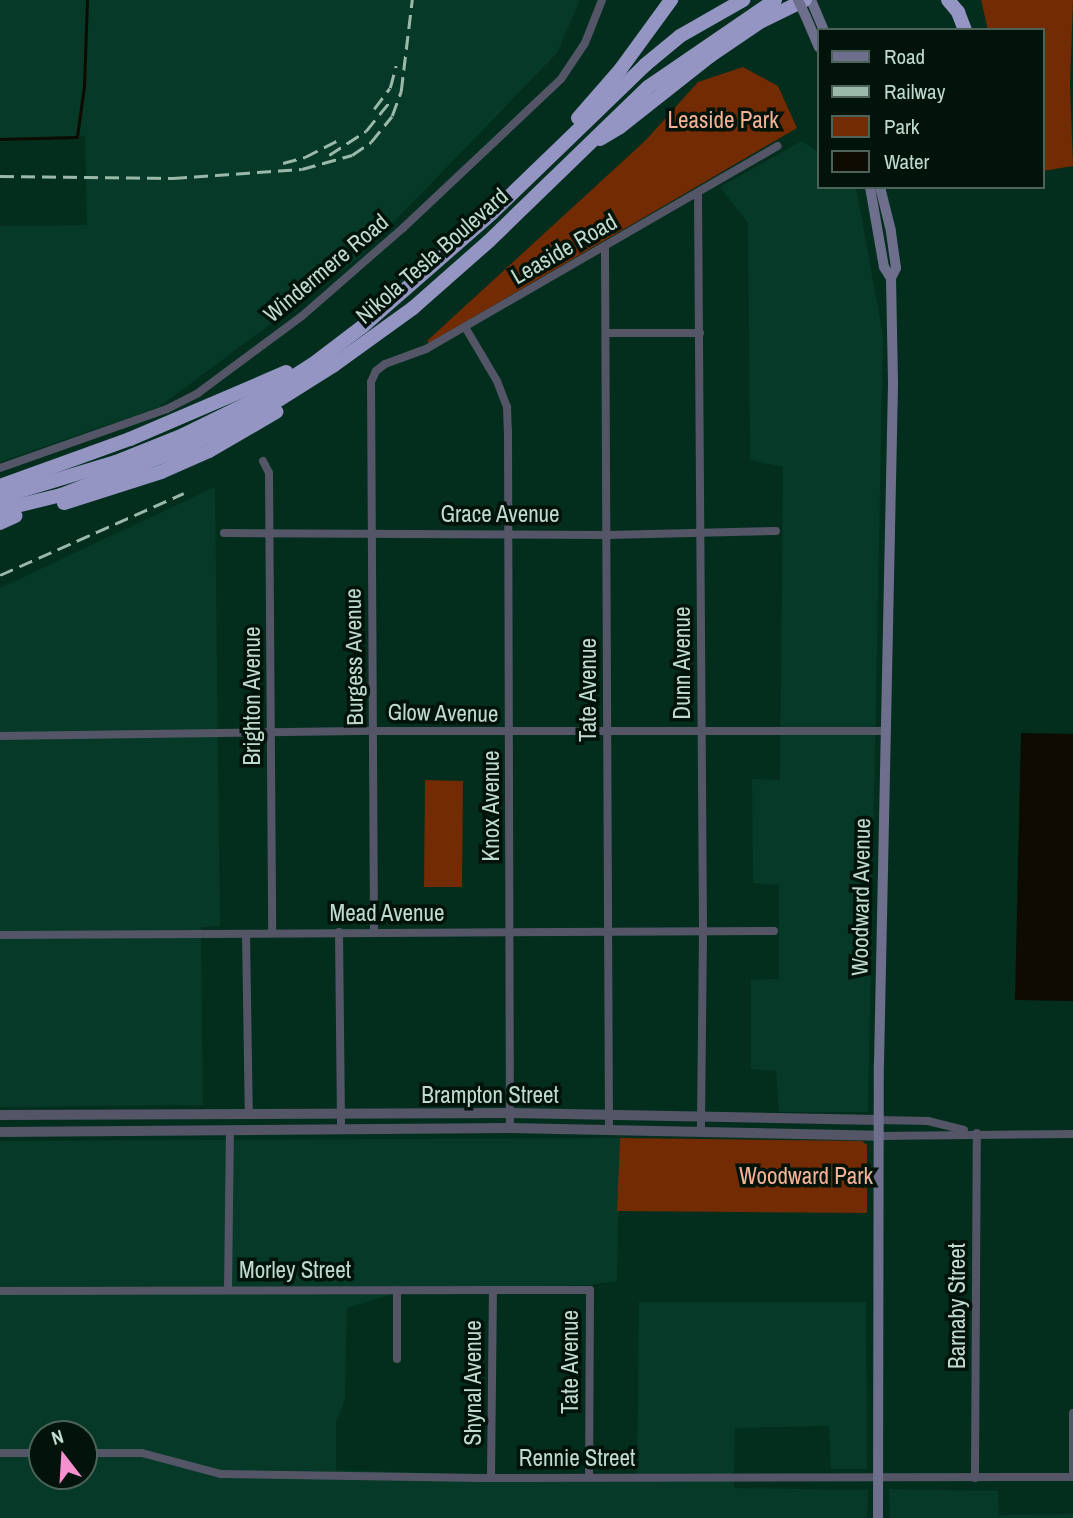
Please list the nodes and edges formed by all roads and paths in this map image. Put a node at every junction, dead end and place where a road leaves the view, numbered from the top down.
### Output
1 (601, 0) edge
2 (671, 0) edge
3 (737, 0) edge
4 (743, 0) edge
5 (775, 0) edge
6 (798, 0) edge
7 (805, 0) edge
8 (811, 0) edge
9 (948, 0) edge
10 (715, 15) junction
11 (812, 15) junction
12 (822, 28) edge
13 (964, 28) edge
14 (818, 42) edge
15 (778, 146) dead end
16 (583, 148) junction
17 (870, 189) edge
18 (880, 189) edge
19 (698, 194) junction
20 (492, 213) junction
21 (605, 249) junction
22 (891, 278) junction
23 (362, 327) junction
24 (465, 327) junction
25 (607, 333) junction
26 (700, 333) junction
27 (372, 340) junction
28 (371, 382) joint
29 (263, 461) dead end
30 (0, 468) edge
31 (118, 468) junction
32 (0, 486) edge
33 (0, 497) edge
34 (0, 510) edge
35 (0, 521) edge
36 (776, 531) dead end
37 (509, 532) junction
38 (224, 533) dead end
39 (700, 533) junction
40 (270, 534) junction
41 (372, 534) junction
42 (608, 535) junction
43 (374, 731) junction
44 (886, 731) junction
45 (702, 732) junction
46 (271, 733) junction
47 (510, 733) junction
48 (608, 733) junction
49 (0, 736) edge
50 (703, 931) junction
51 (774, 931) dead end
52 (272, 932) junction
53 (339, 932) junction
54 (374, 932) junction
55 (610, 932) junction
56 (512, 933) junction
57 (246, 934) junction
58 (0, 935) edge
59 (512, 1113) junction
60 (340, 1114) junction
61 (0, 1115) edge
62 (249, 1115) junction
63 (611, 1116) junction
64 (702, 1118) junction
65 (879, 1120) junction
66 (341, 1128) junction
67 (510, 1128) junction
68 (230, 1130) junction
69 (609, 1130) junction
70 (701, 1131) junction
71 (0, 1132) edge
72 (978, 1133) junction
73 (1073, 1135) edge
74 (879, 1136) junction
75 (228, 1289) junction
76 (397, 1290) junction
77 (493, 1290) junction
78 (590, 1290) joint
79 (0, 1291) edge
80 (397, 1359) dead end
81 (1073, 1413) edge
82 (0, 1453) edge
83 (28, 1453) edge
84 (98, 1453) edge
85 (491, 1477) junction
86 (589, 1477) junction
87 (1073, 1477) edge
88 (878, 1478) junction
89 (975, 1478) junction
90 (878, 1518) edge

1 - 30 street, Windermere Road
2 - 20 highway
3 - 10 highway
4 - 10 highway, Nikola Tesla Boulevard
5 - 16 highway, Nikola Tesla Boulevard
6 - 11 main road, bridge
7 - 16 highway
8 - 11 main road
9 - 13 highway
10 - 20 highway, Nikola Tesla Boulevard
11 - 12 main road
11 - 14 main road
15 - 19 street, Leaside Road
16 - 27 highway, Nikola Tesla Boulevard
17 - 22 main road, Woodward Avenue
18 - 22 main road, Woodward Avenue
19 - 21 street, Leaside Road
19 - 26 street, Dunn Avenue
20 - 23 highway, Nikola Tesla Boulevard
21 - 24 street, Leaside Road
21 - 25 street, Tate Avenue
22 - 44 main road, Woodward Avenue
23 - 31 highway, Nikola Tesla Boulevard
23 - 32 highway
24 - 28 street, Leaside Road
24 - 37 street, Knox Avenue
25 - 26 street
25 - 42 street, Tate Avenue
26 - 39 street, Dunn Avenue
27 - 31 highway, Nikola Tesla Boulevard
27 - 35 highway
28 - 41 street, Burgess Avenue
29 - 40 street, Brighton Avenue
31 - 33 highway, Nikola Tesla Boulevard
31 - 34 highway, Nikola Tesla Boulevard
36 - 39 street, Grace Avenue
37 - 41 street, Grace Avenue
37 - 42 street, Grace Avenue
37 - 47 street, Knox Avenue
38 - 40 street, Grace Avenue
39 - 42 street, Grace Avenue
39 - 45 street, Dunn Avenue
40 - 41 street, Grace Avenue
40 - 46 street, Brighton Avenue
41 - 43 street, Burgess Avenue
42 - 48 street, Tate Avenue
43 - 46 street, Glow Avenue
43 - 47 street, Glow Avenue
43 - 54 street, Burgess Avenue
44 - 45 street, Glow Avenue
44 - 65 main road, Woodward Avenue
45 - 48 street, Glow Avenue
45 - 50 street, Dunn Avenue
46 - 49 street, Glow Avenue
46 - 52 street, Brighton Avenue
47 - 48 street, Glow Avenue
47 - 56 street, Knox Avenue
48 - 55 street, Tate Avenue
50 - 51 street, Mead Avenue
50 - 55 street, Mead Avenue
50 - 64 street, Dunn Avenue
52 - 53 street, Mead Avenue
52 - 57 street, Mead Avenue
53 - 54 street, Mead Avenue
53 - 60 street
54 - 56 street, Mead Avenue
55 - 56 street, Mead Avenue
55 - 63 street, Tate Avenue
56 - 59 street, Knox Avenue
57 - 58 street, Mead Avenue
57 - 62 street
59 - 60 street, Brampton Street
59 - 63 street, Brampton Street
59 - 67 street, Knox Avenue
60 - 62 street, Brampton Street
60 - 66 street
61 - 62 street, Brampton Street
63 - 64 street, Brampton Street
63 - 69 street, Tate Avenue
64 - 65 street, Brampton Street
64 - 70 street, Dunn Avenue
65 - 72 street, Brampton Street
65 - 74 main road, Woodward Avenue
66 - 67 street, Brampton Street
66 - 68 street, Brampton Street
67 - 69 street, Brampton Street
68 - 71 street, Brampton Street
68 - 75 street
69 - 70 street, Brampton Street
70 - 74 street, Brampton Street
72 - 73 street, Brampton Street
72 - 74 street, Brampton Street
72 - 89 street, Barnaby Street
74 - 88 main road, Woodward Avenue
75 - 76 street, Morley Street
75 - 79 street, Morley Street
76 - 77 street, Morley Street
76 - 80 street
77 - 78 street, Morley Street
77 - 85 street, Shynal Avenue
78 - 86 street, Tate Avenue
81 - 87 street
82 - 83 street
84 - 85 street, Rennie Street
85 - 86 street, Rennie Street
86 - 88 street, Rennie Street
87 - 89 street, Rennie Street
88 - 89 street, Rennie Street
88 - 90 main road, Woodward Avenue

